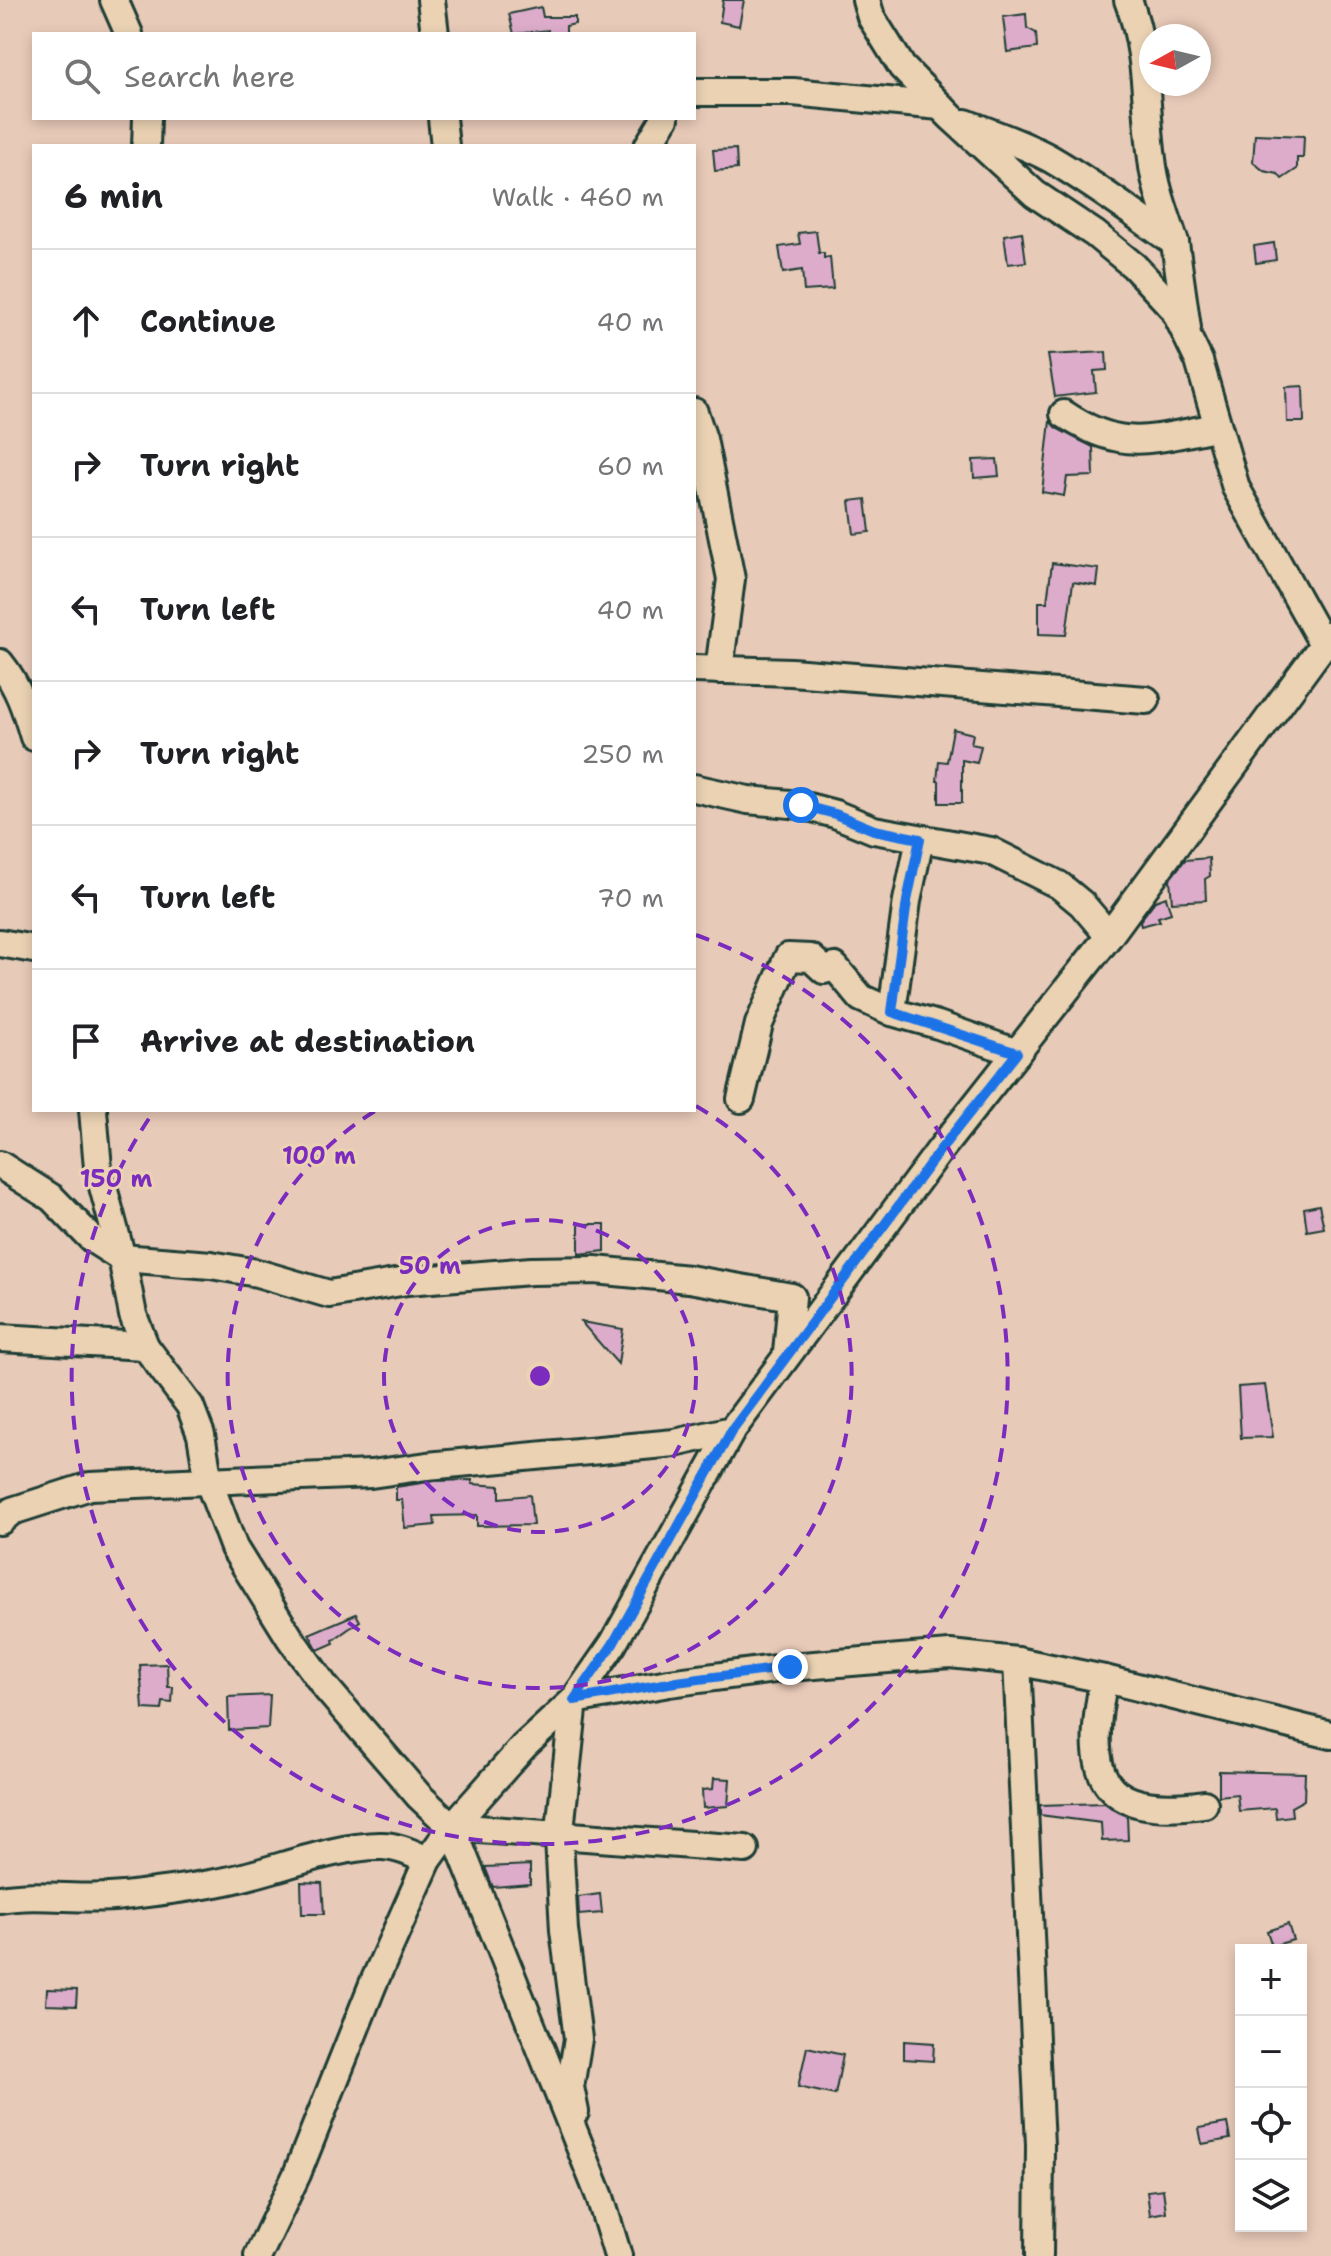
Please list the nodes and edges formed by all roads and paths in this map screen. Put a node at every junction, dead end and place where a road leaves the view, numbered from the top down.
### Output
1 (114, 0) edge
2 (431, 0) edge
3 (866, 0) edge
4 (1128, 0) edge
5 (128, 32) edge
6 (435, 32) edge
7 (696, 92) edge
8 (945, 112) junction
9 (147, 120) edge
10 (442, 120) edge
11 (664, 120) edge
12 (146, 144) edge
13 (445, 144) edge
14 (649, 144) edge
15 (1175, 243) junction
16 (1188, 334) junction
17 (1064, 414) dead end
18 (696, 418) edge
19 (1217, 427) junction
20 (1327, 639) edge
21 (0, 663) edge
22 (707, 670) edge
23 (1146, 700) dead end
24 (32, 731) edge
25 (696, 789) edge
26 (920, 839) junction
27 (1109, 936) junction
28 (0, 943) edge
29 (32, 949) edge
30 (892, 1012) junction
31 (1017, 1053) junction
32 (741, 1099) dead end
33 (93, 1112) edge
34 (0, 1165) edge
35 (122, 1258) junction
36 (0, 1338) edge
37 (145, 1346) junction
38 (787, 1355) junction
39 (732, 1430) junction
40 (209, 1482) junction
41 (0, 1521) edge
42 (1017, 1661) junction
43 (1104, 1679) junction
44 (574, 1700) junction
45 (1331, 1735) edge
46 (1204, 1804) dead end
47 (452, 1827) junction
48 (560, 1837) junction
49 (745, 1849) dead end
50 (428, 1860) junction
51 (0, 1899) edge
52 (582, 2152) junction
53 (258, 2256) edge
54 (618, 2256) edge
55 (1039, 2256) edge

1 - 5 street
2 - 6 street
3 - 8 street
4 - 15 street
7 - 8 street
8 - 15 street
8 - 16 street
9 - 12 street
10 - 13 street
11 - 14 street
15 - 16 street
16 - 19 street
17 - 19 street
18 - 22 street
19 - 20 street
20 - 27 street
21 - 24 street
22 - 23 street
25 - 26 street
26 - 27 street
26 - 30 street
27 - 31 street
28 - 29 street
30 - 31 street
30 - 32 street
31 - 38 street
33 - 35 street
34 - 35 street
35 - 37 street
35 - 38 street
36 - 37 street
37 - 40 street
38 - 39 street
39 - 40 street
39 - 44 street
40 - 41 street
40 - 47 street
42 - 43 street
42 - 44 street
42 - 55 street
43 - 45 street
43 - 46 street
44 - 47 street
44 - 48 street
47 - 48 street
47 - 50 street
47 - 52 street
48 - 49 street
48 - 52 street
50 - 51 street
50 - 53 street
52 - 54 street

